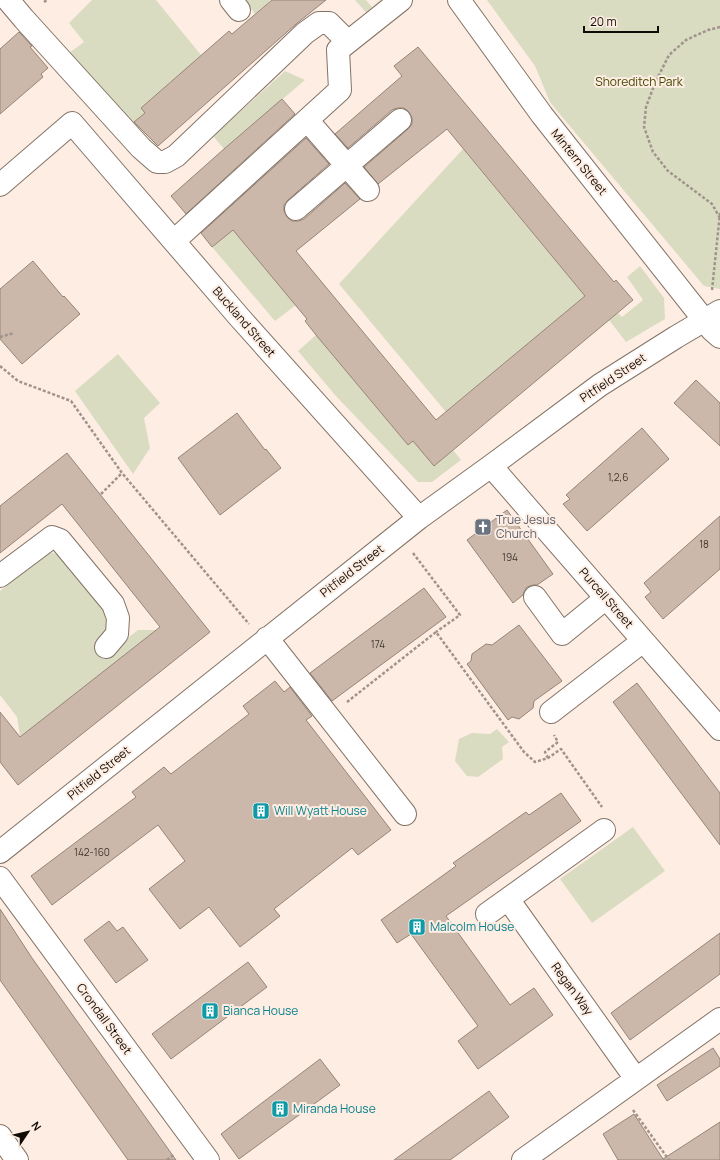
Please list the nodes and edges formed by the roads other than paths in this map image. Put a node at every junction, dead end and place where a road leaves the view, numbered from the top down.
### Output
1 (8, 0) edge
2 (401, 0) edge
3 (458, 0) edge
4 (348, 42) junction
5 (307, 120) junction
6 (400, 120) dead end
7 (347, 166) junction
8 (0, 185) edge
9 (368, 190) dead end
10 (296, 209) dead end
11 (174, 241) junction
12 (712, 308) edge
13 (720, 336) edge
14 (491, 466) junction
15 (419, 518) junction
16 (0, 576) edge
17 (535, 597) dead end
18 (606, 598) junction
19 (265, 640) junction
20 (643, 641) junction
21 (106, 647) dead end
22 (551, 712) dead end
23 (720, 729) edge
24 (405, 814) dead end
25 (604, 830) road end
26 (0, 852) edge
27 (0, 878) edge
28 (508, 900) junction
29 (487, 914) dead end
30 (720, 1019) edge
31 (628, 1084) junction
32 (0, 1136) edge
33 (17, 1160) edge
34 (208, 1160) edge
35 (523, 1160) edge

1 - 4 street
2 - 4 street
3 - 12 street, Mintern Street
4 - 5 street
5 - 7 street
5 - 11 street
6 - 7 street
7 - 9 street
7 - 10 street
8 - 11 street, Buckland Street
11 - 15 street, Buckland Street
12 - 13 street, Mintern Street
12 - 14 street, Pitfield Street
14 - 15 street, Pitfield Street
14 - 18 street, Purcell Street
15 - 19 street, Pitfield Street
16 - 21 street
17 - 18 street
18 - 20 street, Purcell Street
19 - 24 street
19 - 26 street, Pitfield Street
20 - 22 street
20 - 23 street, Purcell Street
25 - 28 street
27 - 34 street, Crondall Street
28 - 29 street
28 - 31 street, Regan Way
30 - 31 street
31 - 35 street
32 - 33 street

